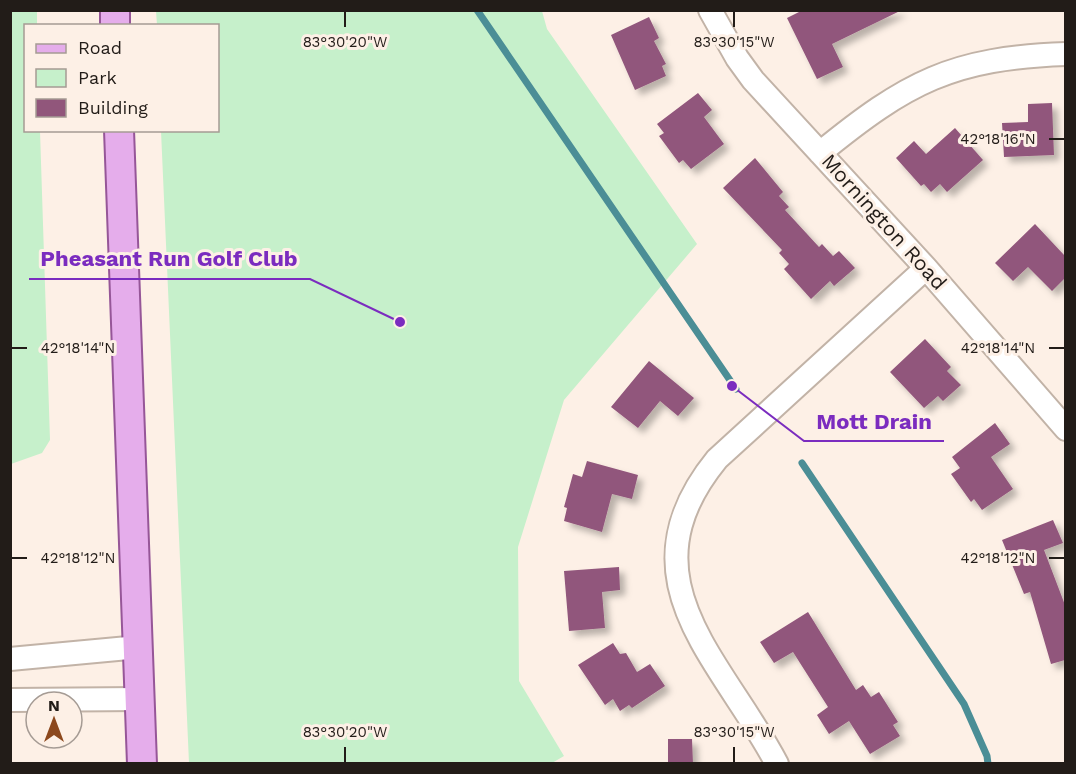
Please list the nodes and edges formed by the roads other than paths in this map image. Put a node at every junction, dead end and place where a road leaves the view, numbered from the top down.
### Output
1 (710, 10) edge
2 (1065, 54) edge
3 (119, 132) edge
4 (820, 153) junction
5 (926, 268) junction
6 (1065, 429) edge
7 (139, 647) junction
8 (10, 659) edge
9 (140, 699) junction
10 (10, 700) edge
11 (142, 764) edge
12 (777, 764) edge

1 - 4 street, Mornington Road
2 - 4 street
3 - 7 main road
4 - 5 street, Mornington Road
5 - 6 street, Mornington Road
5 - 12 street
7 - 8 street
7 - 9 main road
9 - 10 street
9 - 11 main road

